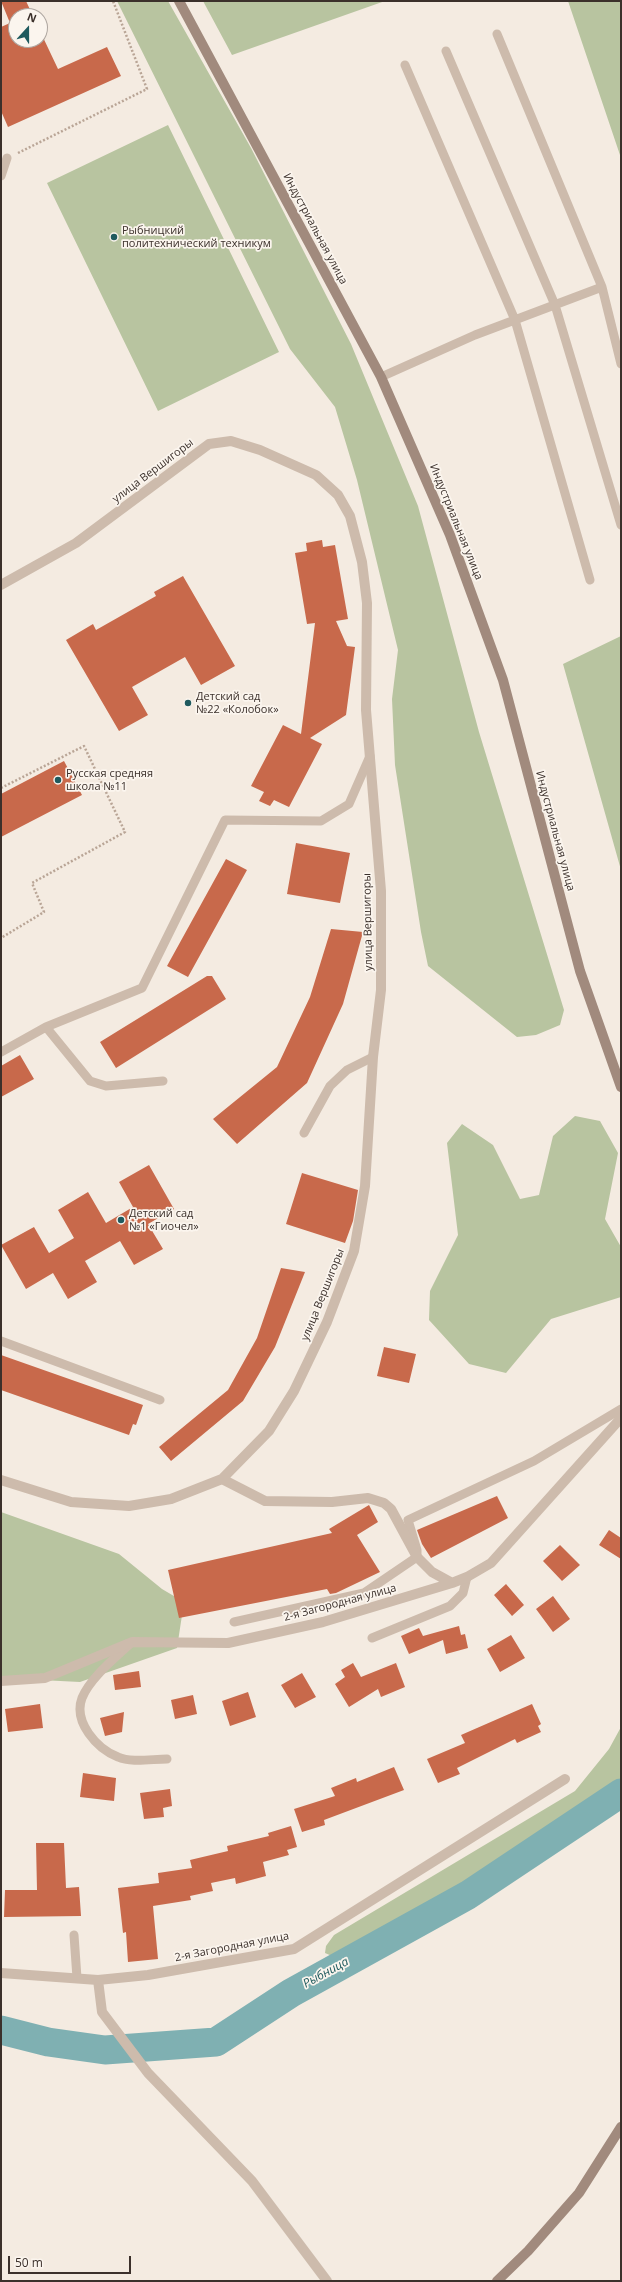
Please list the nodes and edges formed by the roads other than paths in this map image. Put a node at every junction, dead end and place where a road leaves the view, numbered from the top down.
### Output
1 (179, 1) edge
2 (497, 34) dead end
3 (446, 51) dead end
4 (405, 65) dead end
5 (7, 158) road end
6 (1, 176) edge
7 (602, 287) junction
8 (555, 305) junction
9 (515, 320) junction
10 (621, 364) edge
11 (381, 377) junction
12 (621, 525) edge
13 (590, 580) dead end
14 (1, 585) edge
15 (370, 756) junction
16 (46, 1027) junction
17 (1, 1052) edge
18 (373, 1057) junction
19 (163, 1081) dead end
20 (621, 1087) edge
21 (304, 1133) dead end
22 (1, 1341) edge
23 (160, 1400) dead end
24 (621, 1408) edge
25 (621, 1418) edge
26 (222, 1479) junction
27 (1, 1480) edge
28 (417, 1557) junction
29 (467, 1577) junction
30 (452, 1583) junction
31 (234, 1622) dead end
32 (372, 1638) dead end
33 (132, 1642) junction
34 (1, 1682) edge
35 (167, 1759) dead end
36 (565, 1779) dead end
37 (74, 1935) dead end
38 (1, 1973) edge
39 (77, 1978) junction
40 (98, 1980) junction
41 (621, 2127) edge
42 (327, 2281) edge
43 (497, 2281) edge

1 - 11 main road, Индустриальная улица
2 - 7 lane
3 - 8 lane
4 - 9 lane
5 - 6 lane
7 - 8 lane
7 - 10 lane
8 - 9 lane
8 - 12 lane
9 - 11 lane
9 - 13 lane
11 - 20 main road, Индустриальная улица
14 - 15 street, улица Вершигоры
15 - 16 lane
15 - 18 street, улица Вершигоры
16 - 17 lane
16 - 19 lane
18 - 21 lane
18 - 26 street, улица Вершигоры
22 - 23 lane
24 - 28 lane
25 - 29 street, 2-я Загородная улица
26 - 27 street, улица Вершигоры
26 - 28 street
28 - 30 street
28 - 31 lane
29 - 30 street, 2-я Загородная улица
29 - 32 lane
30 - 33 street, 2-я Загородная улица
33 - 34 street, 2-я Загородная улица
33 - 35 lane
36 - 40 street, 2-я Загородная улица
37 - 39 lane
38 - 39 street, 2-я Загородная улица
39 - 40 street, 2-я Загородная улица
40 - 42 street
41 - 43 main road

